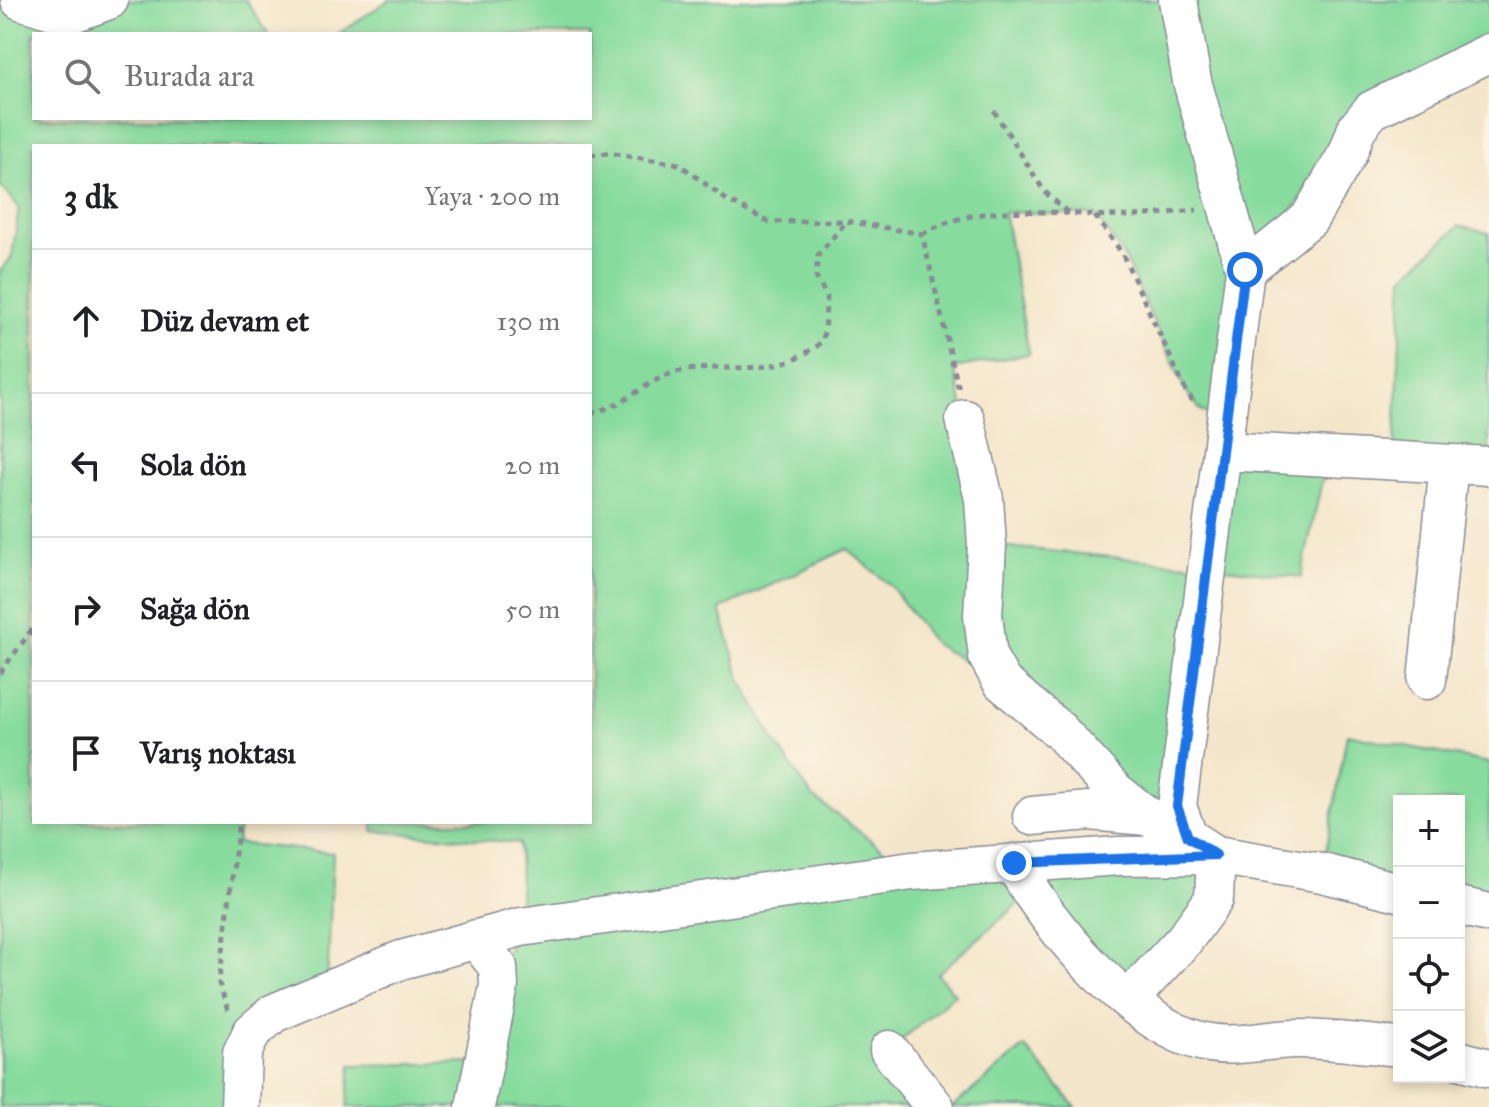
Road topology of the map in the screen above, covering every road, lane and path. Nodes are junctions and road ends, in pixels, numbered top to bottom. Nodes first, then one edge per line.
1 (20, 0) edge
2 (109, 0) edge
3 (1178, 0) edge
4 (1489, 53) edge
5 (994, 111) dead end
6 (592, 155) edge
7 (1226, 208) junction
8 (1070, 214) junction
9 (1095, 215) junction
10 (846, 221) junction
11 (922, 234) junction
12 (1245, 270) junction
13 (592, 411) edge
14 (965, 419) joint
15 (1225, 437) junction
16 (1449, 464) junction
17 (1489, 466) edge
18 (32, 630) edge
19 (0, 673) edge
20 (1427, 680) dead end
21 (1032, 816) dead end
22 (1147, 816) junction
23 (239, 824) edge
24 (1202, 846) junction
25 (1014, 863) junction
26 (1393, 891) edge
27 (1465, 907) edge
28 (1489, 913) edge
29 (476, 939) junction
30 (1129, 999) junction
31 (1393, 1047) edge
32 (889, 1050) dead end
33 (242, 1053) junction
34 (1465, 1062) edge
35 (1489, 1068) edge
36 (240, 1107) edge
37 (475, 1107) edge
38 (935, 1107) edge

1 - 2 street
3 - 7 street
4 - 12 street
5 - 8 path
6 - 10 path
7 - 9 path
7 - 12 street
8 - 9 path
8 - 11 path
9 - 15 path
10 - 11 path
10 - 13 path
11 - 14 path
12 - 15 street
14 - 22 street
15 - 16 street
15 - 24 street
16 - 17 street
16 - 20 street
18 - 19 path
21 - 22 street
22 - 24 street
23 - 33 path
24 - 25 street
24 - 26 street
24 - 30 street
25 - 29 street
25 - 30 street
27 - 28 street
29 - 33 street
29 - 37 street
30 - 31 street
32 - 38 street
33 - 36 street
34 - 35 street

